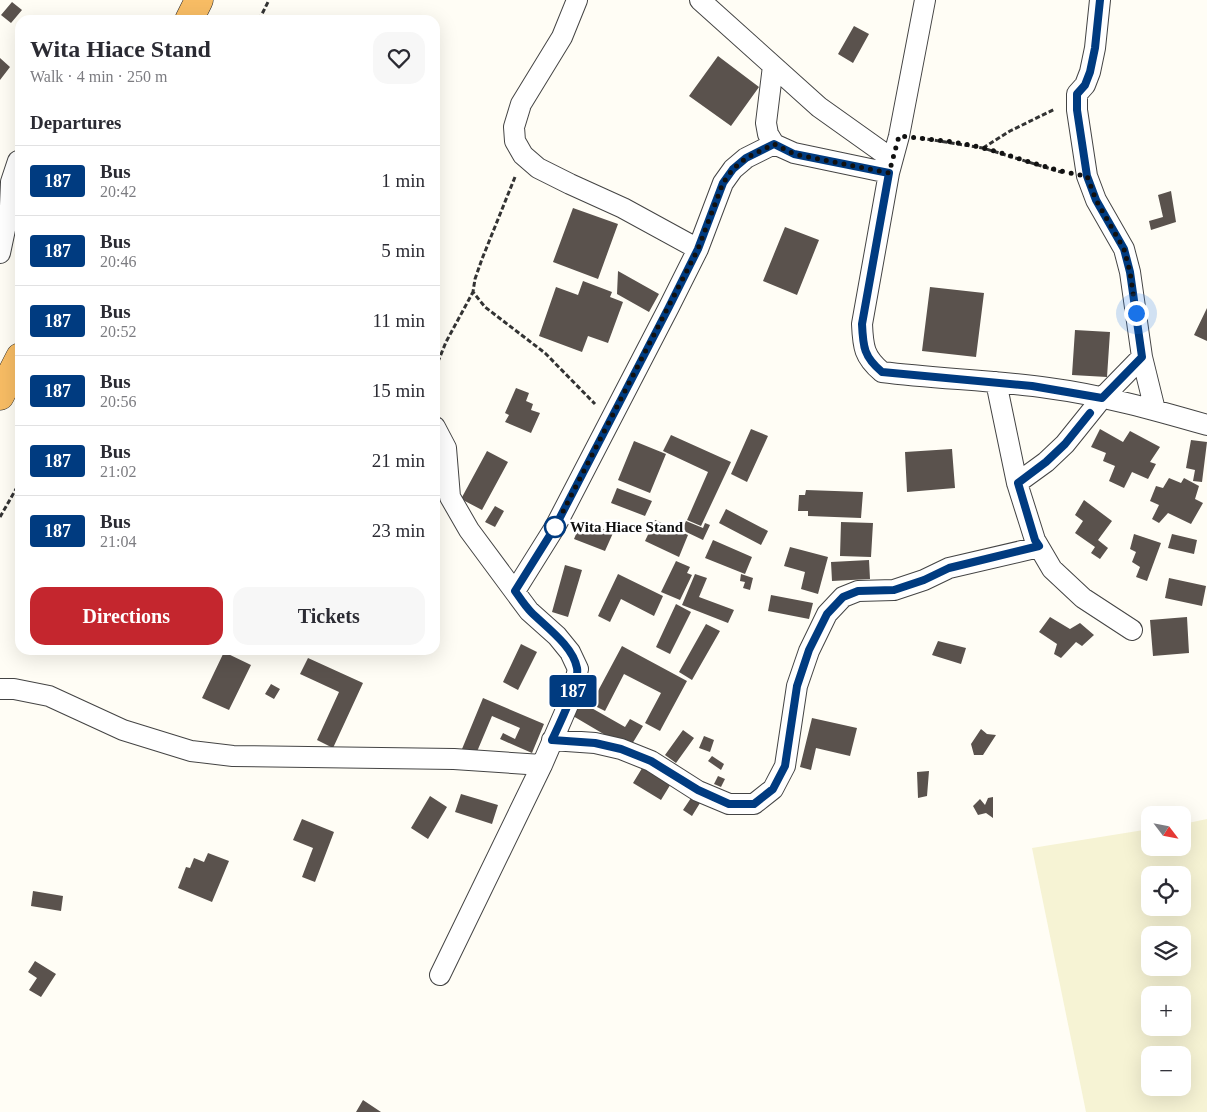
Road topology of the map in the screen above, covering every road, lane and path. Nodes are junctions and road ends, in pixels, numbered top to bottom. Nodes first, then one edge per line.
1 (199, 0) edge
2 (269, 0) edge
3 (577, 0) edge
4 (700, 0) edge
5 (926, 0) edge
6 (1100, 0) edge
7 (192, 15) edge
8 (262, 15) edge
9 (773, 66) junction
10 (1077, 100) junction
11 (899, 136) junction
12 (774, 144) junction
13 (983, 148) junction
14 (523, 155) junction
15 (891, 166) junction
16 (15, 170) edge
17 (1087, 176) junction
18 (698, 249) junction
19 (0, 253) edge
20 (473, 292) junction
21 (440, 357) edge
22 (1142, 357) junction
23 (15, 367) edge
24 (996, 382) junction
25 (0, 396) edge
26 (1102, 398) junction
27 (1155, 410) junction
28 (611, 421) junction
29 (1207, 425) edge
30 (440, 437) edge
31 (1018, 483) junction
32 (15, 491) edge
33 (0, 517) edge
34 (1039, 546) junction
35 (515, 591) junction
36 (1132, 630) dead end
37 (0, 689) edge
38 (552, 740) junction
39 (542, 765) junction
40 (440, 975) dead end

1 - 7 highway
2 - 8 path
3 - 14 street
4 - 9 street
5 - 11 street
6 - 10 street
9 - 12 street
9 - 15 street
10 - 13 path
10 - 17 street
11 - 13 path
11 - 15 street
12 - 15 street
12 - 18 street
13 - 17 path
14 - 18 street
14 - 20 path
15 - 24 street
16 - 19 street
17 - 22 street
18 - 28 street
20 - 21 path
20 - 28 path
22 - 26 street
22 - 27 street
23 - 25 highway
24 - 26 street
24 - 31 street
26 - 27 street
26 - 31 street
27 - 29 street
28 - 35 street
30 - 35 street
31 - 34 street
32 - 33 path
34 - 36 street
34 - 38 street
35 - 38 street
37 - 39 street
38 - 39 street
39 - 40 street

